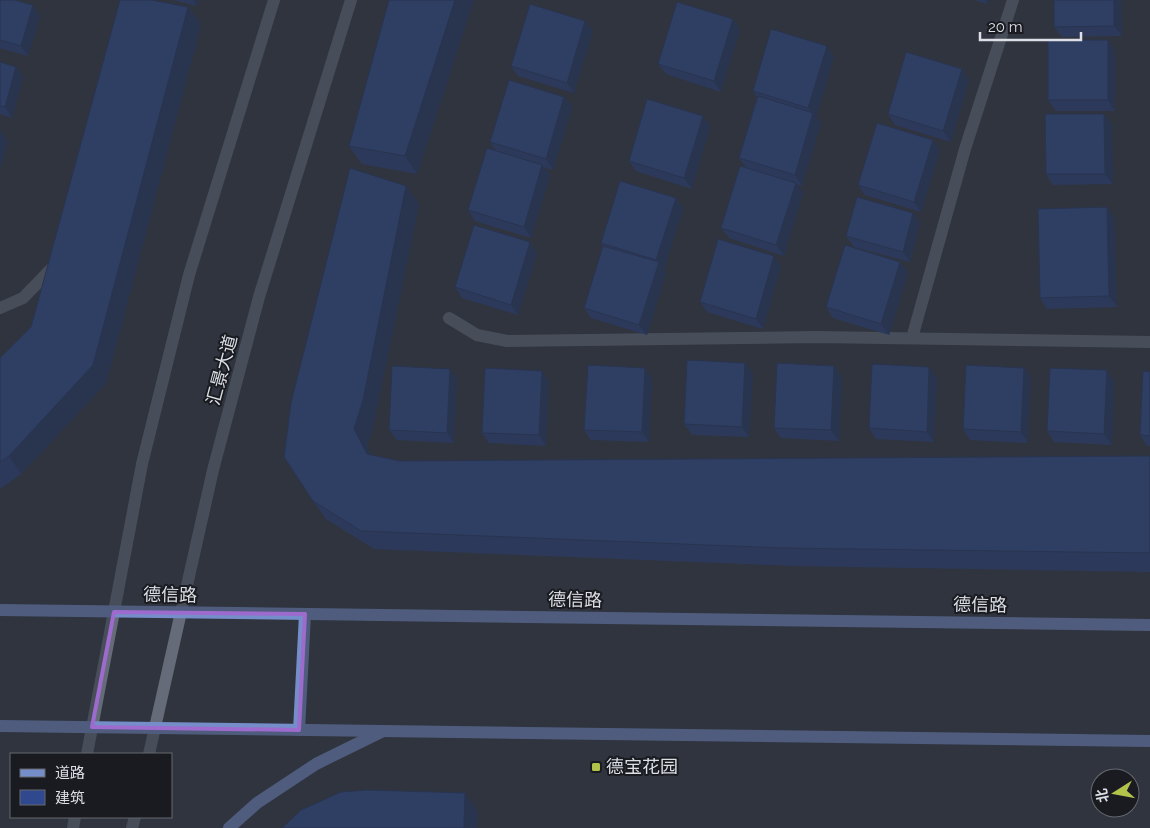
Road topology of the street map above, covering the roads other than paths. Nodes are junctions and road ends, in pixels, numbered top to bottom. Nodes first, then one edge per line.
1 (274, 0) edge
2 (351, 0) edge
3 (1013, 0) edge
4 (58, 255) edge
5 (0, 308) edge
6 (449, 318) dead end
7 (912, 338) junction
8 (1150, 342) edge
9 (0, 610) edge
10 (114, 612) junction
11 (181, 612) junction
12 (305, 614) junction
13 (1150, 625) edge
14 (0, 726) edge
15 (92, 727) junction
16 (154, 728) junction
17 (299, 730) junction
18 (383, 731) junction
19 (1150, 741) edge
20 (87, 753) edge
21 (149, 753) edge
22 (229, 828) edge

1 - 10 street
2 - 11 street, 汇景大道
3 - 7 street
4 - 5 street
6 - 7 street
7 - 8 street
9 - 10 main road, 德信路
10 - 11 main road, 德信路
10 - 15 street
11 - 12 main road, 德信路
11 - 16 street, 汇景大道
12 - 13 main road, 德信路
12 - 17 main road
14 - 15 main road
15 - 16 main road
15 - 20 street
16 - 17 main road
16 - 21 street, 汇景大道
17 - 18 main road
18 - 19 main road
18 - 22 main road

